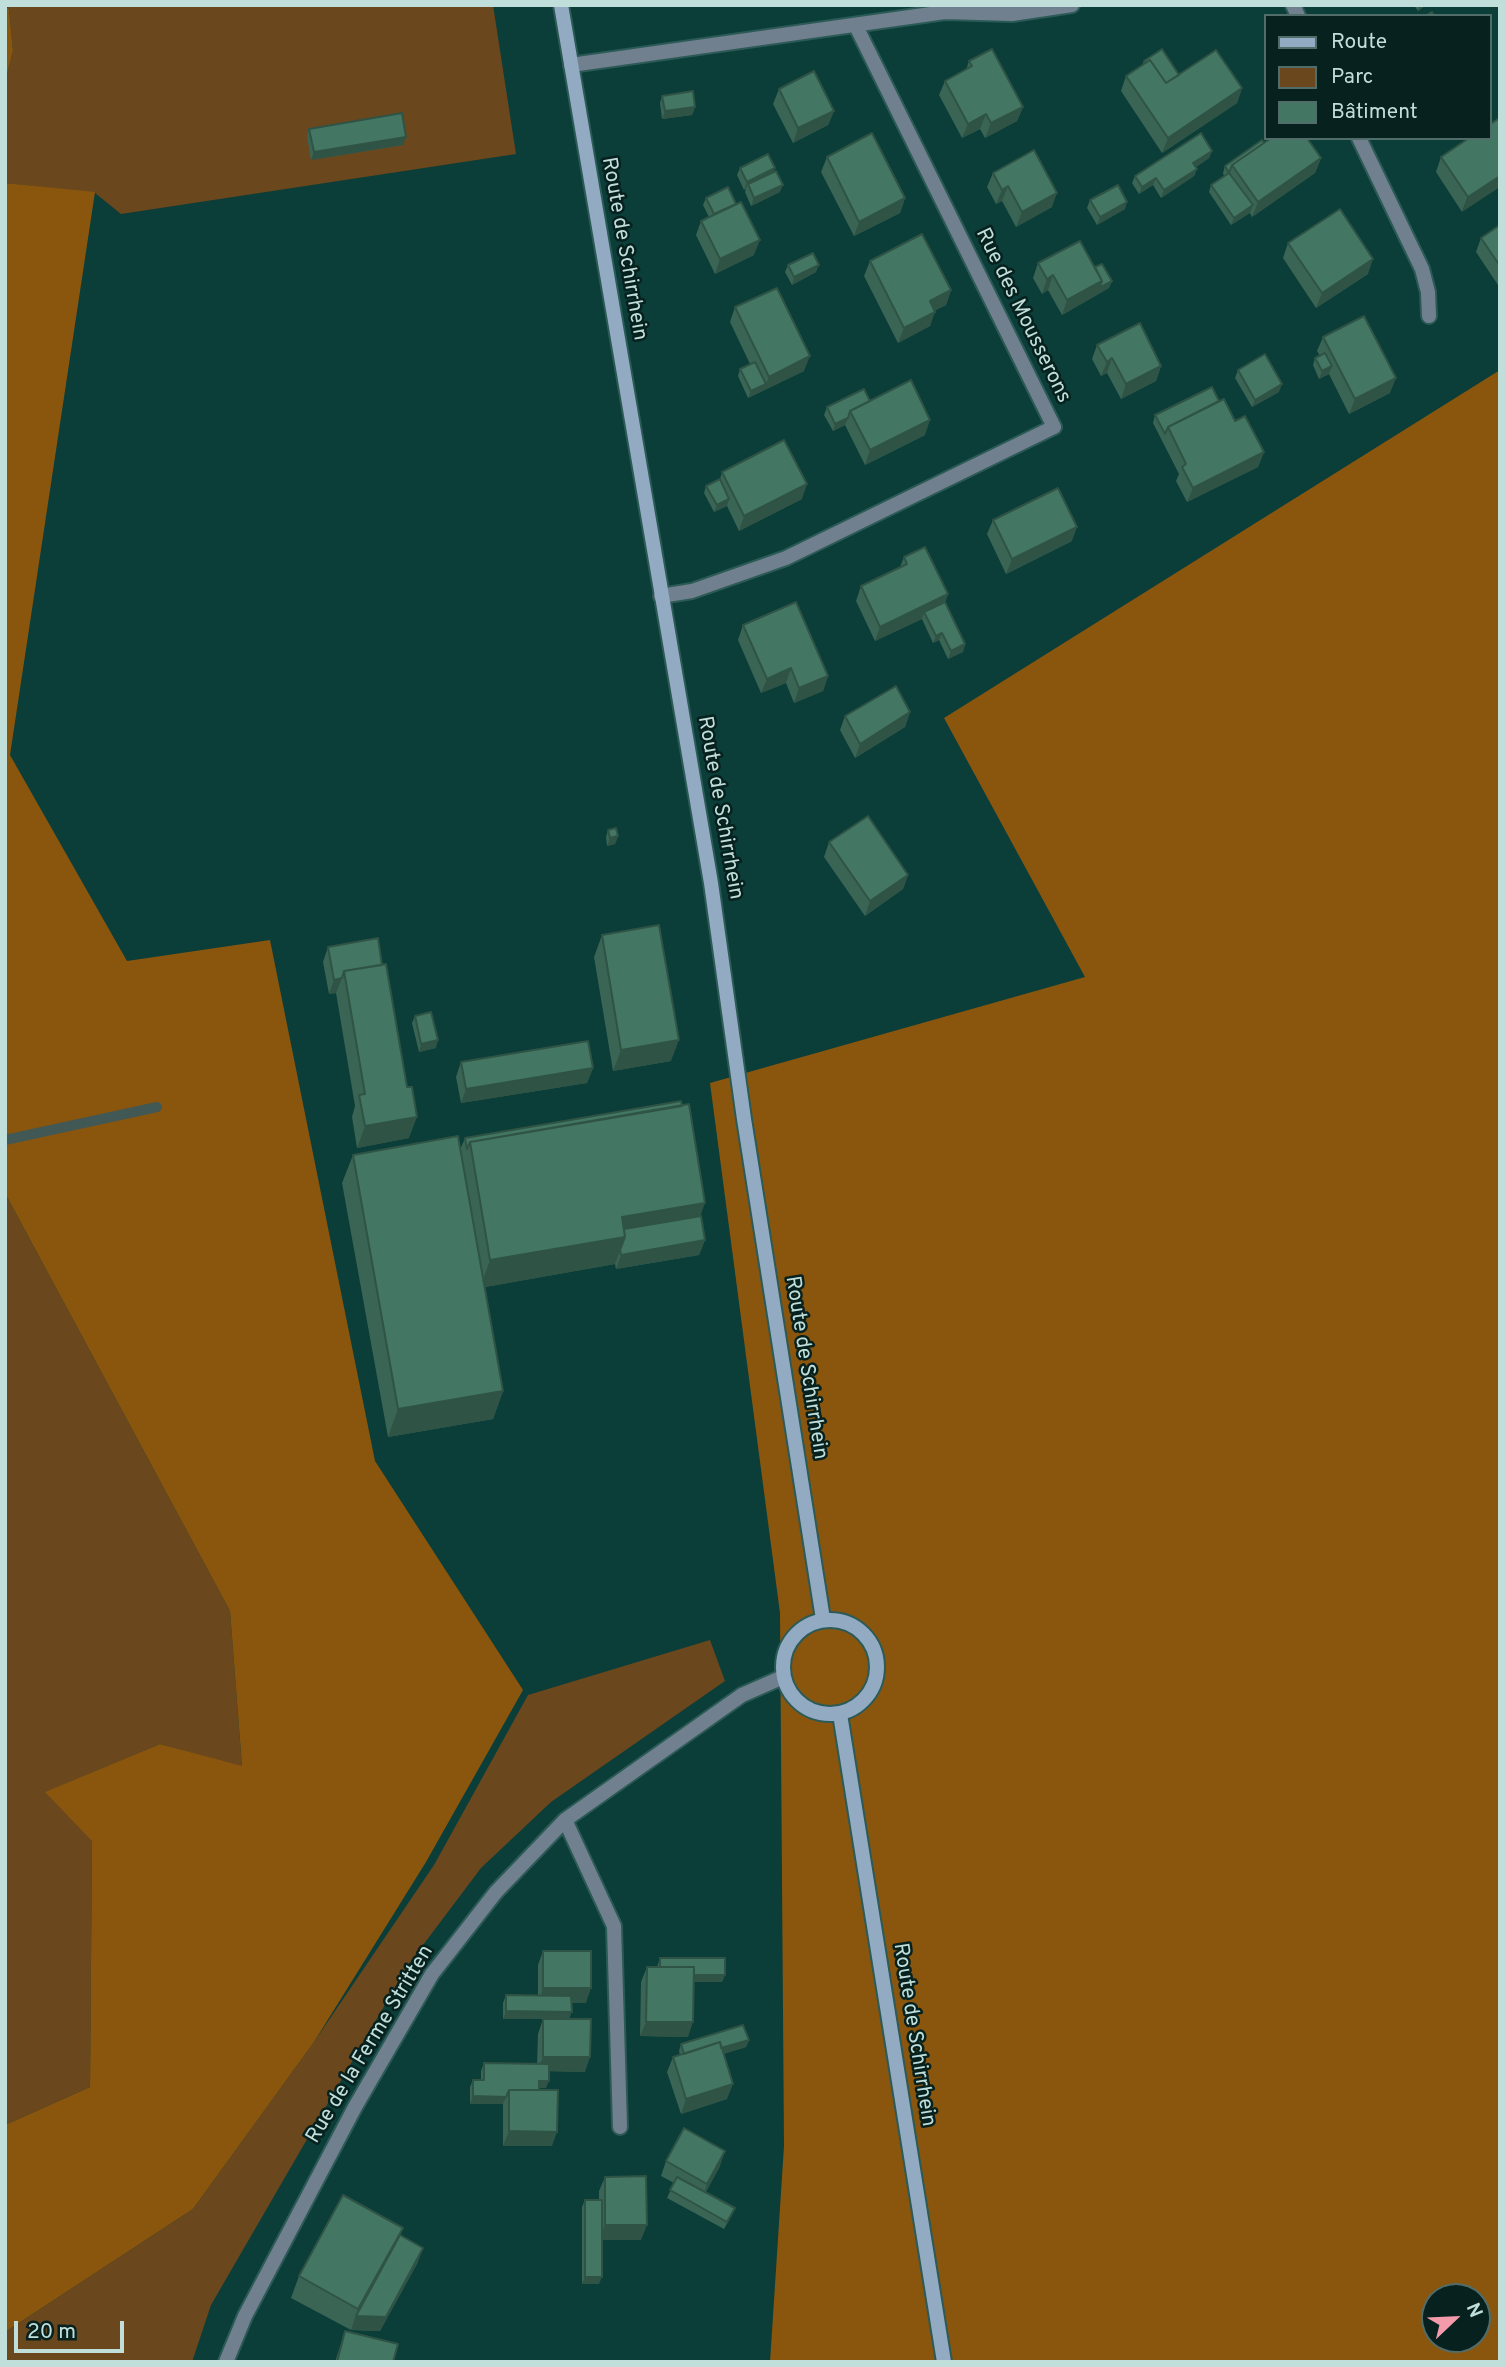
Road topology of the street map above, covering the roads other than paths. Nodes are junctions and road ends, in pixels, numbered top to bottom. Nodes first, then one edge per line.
1 (561, 5) edge
2 (1072, 5) edge
3 (856, 26) junction
4 (570, 65) junction
5 (1360, 140) edge
6 (1429, 316) dead end
7 (661, 596) junction
8 (823, 1619) junction
9 (783, 1677) junction
10 (840, 1714) junction
11 (565, 1820) junction
12 (620, 2127) dead end
13 (226, 2362) edge
14 (944, 2362) edge

1 - 4 street, Route de Schirrhein
2 - 3 street
3 - 4 street
3 - 7 street, Rue des Mousserons
4 - 7 street, Route de Schirrhein
5 - 6 street
7 - 8 street, Route de Schirrhein
8 - 9 street
8 - 10 street
9 - 10 street
9 - 11 street, Rue de la Ferme Stritten
10 - 14 street, Route de Schirrhein
11 - 12 street
11 - 13 street, Rue de la Ferme Stritten

